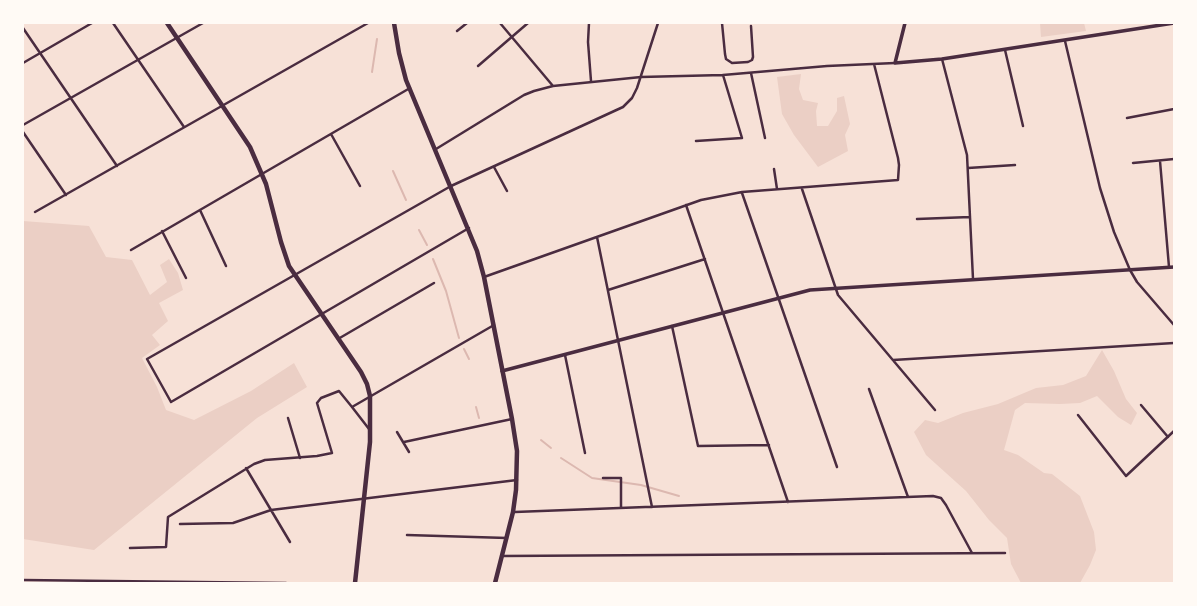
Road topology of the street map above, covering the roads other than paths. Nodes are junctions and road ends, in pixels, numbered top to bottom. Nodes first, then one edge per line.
1 (92, 23) edge
2 (113, 23) edge
3 (167, 23) edge
4 (203, 23) edge
5 (368, 23) edge
6 (394, 23) edge
7 (467, 23) edge
8 (500, 23) edge
9 (527, 23) edge
10 (589, 23) edge
11 (658, 23) edge
12 (722, 23) edge
13 (905, 23) edge
14 (1174, 23) edge
15 (751, 26) dead end
16 (23, 28) edge
17 (457, 31) dead end
18 (512, 36) junction
19 (177, 38) junction
20 (1065, 41) junction
21 (1005, 50) junction
22 (40, 53) junction
23 (942, 59) junction
24 (138, 60) junction
25 (895, 62) junction
26 (23, 63) edge
27 (736, 63) junction
28 (874, 64) junction
29 (478, 66) dead end
30 (750, 72) junction
31 (737, 74) junction
32 (723, 75) junction
33 (641, 77) junction
34 (591, 81) junction
35 (553, 86) junction
36 (410, 88) junction
37 (71, 98) junction
38 (223, 105) junction
39 (1174, 108) edge
40 (1127, 118) dead end
41 (23, 125) edge
42 (1023, 126) dead end
43 (184, 127) junction
44 (23, 132) edge
45 (331, 134) junction
46 (765, 138) dead end
47 (695, 141) dead end
48 (436, 150) junction
49 (1174, 159) edge
50 (1160, 161) junction
51 (1133, 163) dead end
52 (1015, 165) dead end
53 (117, 166) junction
54 (494, 167) junction
55 (774, 169) dead end
56 (968, 169) junction
57 (263, 173) junction
58 (360, 186) dead end
59 (451, 186) junction
60 (802, 187) junction
61 (777, 189) junction
62 (507, 191) dead end
63 (742, 192) junction
64 (66, 195) junction
65 (686, 205) junction
66 (200, 210) junction
67 (35, 212) dead end
68 (970, 217) junction
69 (917, 219) dead end
70 (469, 228) junction
71 (162, 232) junction
72 (597, 237) junction
73 (131, 250) dead end
74 (705, 259) junction
75 (226, 266) dead end
76 (1171, 267) edge
77 (1130, 270) junction
78 (295, 275) junction
79 (484, 277) junction
80 (186, 278) dead end
81 (973, 279) junction
82 (434, 283) dead end
83 (834, 288) junction
84 (608, 290) junction
85 (778, 297) junction
86 (723, 312) junction
87 (321, 314) junction
88 (494, 325) junction
89 (1174, 325) edge
90 (672, 326) junction
91 (338, 339) junction
92 (618, 340) junction
93 (1174, 342) edge
94 (565, 355) junction
95 (893, 360) junction
96 (502, 372) junction
97 (869, 389) dead end
98 (370, 396) junction
99 (1141, 405) dead end
100 (352, 407) junction
101 (935, 410) dead end
102 (1077, 415) dead end
103 (288, 418) dead end
104 (512, 419) junction
105 (370, 430) junction
106 (1174, 431) edge
107 (397, 432) dead end
108 (1168, 437) junction
109 (404, 442) junction
110 (769, 445) junction
111 (409, 452) dead end
112 (585, 453) dead end
113 (300, 457) junction
114 (837, 467) dead end
115 (246, 468) junction
116 (603, 478) dead end
117 (517, 480) junction
118 (908, 497) junction
119 (363, 499) junction
120 (788, 502) junction
121 (652, 507) junction
122 (621, 508) junction
123 (271, 510) junction
124 (513, 512) junction
125 (180, 524) dead end
126 (407, 534) dead end
127 (506, 538) junction
128 (290, 542) dead end
129 (130, 548) dead end
130 (972, 553) junction
131 (1005, 553) dead end
132 (502, 556) junction
133 (23, 580) edge
134 (286, 583) edge
135 (355, 583) edge
136 (495, 583) edge

1 - 22 street
2 - 24 street
3 - 19 main road
4 - 19 street
5 - 38 street
6 - 36 main road
7 - 17 street
8 - 18 street
9 - 18 street
10 - 34 street
11 - 33 street
12 - 27 street
13 - 25 street
14 - 20 street
15 - 27 street
16 - 22 street
18 - 29 street
18 - 35 street
19 - 24 street
19 - 38 main road
20 - 21 street
20 - 77 street
21 - 23 street
21 - 42 street
22 - 26 street
22 - 37 street
23 - 25 street
23 - 56 street
24 - 37 street
24 - 43 street
25 - 28 street
27 - 31 street
28 - 30 street
28 - 60 street
30 - 31 street
30 - 46 street
31 - 32 street
32 - 33 street
32 - 47 street
33 - 34 street
33 - 54 street
34 - 35 street
35 - 48 street
36 - 45 street
36 - 48 main road
37 - 41 street
37 - 53 street
38 - 43 street
38 - 57 main road
39 - 40 street
43 - 53 street
44 - 64 street
45 - 57 street
45 - 58 street
48 - 59 main road
49 - 50 street
50 - 51 street
50 - 76 street
52 - 56 street
53 - 64 street
54 - 59 street
54 - 62 street
55 - 61 street
56 - 68 street
57 - 66 street
57 - 78 main road
59 - 70 main road
59 - 78 street
60 - 61 street
60 - 83 street
61 - 63 street
63 - 65 street
63 - 85 street
64 - 67 street
65 - 72 street
65 - 74 street
66 - 71 street
66 - 75 street
68 - 69 street
68 - 81 street
70 - 79 main road
70 - 87 street
71 - 73 street
71 - 80 street
72 - 79 street
72 - 84 street
74 - 84 street
74 - 86 street
76 - 77 street
77 - 81 street
77 - 89 street
78 - 87 main road
78 - 87 street
79 - 88 main road
81 - 83 street
82 - 91 street
83 - 85 street
83 - 95 street
84 - 92 street
85 - 86 street
85 - 114 street
86 - 90 street
86 - 110 street
87 - 91 main road
88 - 96 main road
88 - 98 street
90 - 92 street
90 - 110 street
91 - 98 main road
92 - 94 street
92 - 121 street
93 - 95 street
94 - 96 street
94 - 112 street
95 - 101 street
96 - 104 main road
97 - 118 street
98 - 100 street
98 - 105 main road
99 - 108 street
100 - 105 street
100 - 113 street
102 - 108 street
103 - 113 street
104 - 109 street
104 - 117 main road
105 - 119 main road
106 - 108 street
107 - 109 street
109 - 111 street
110 - 120 street
113 - 115 street
115 - 123 street
115 - 129 street
116 - 122 street
117 - 119 street
117 - 124 main road
118 - 120 street
118 - 130 street
119 - 123 street
119 - 135 main road
120 - 121 street
121 - 122 street
122 - 124 street
123 - 125 street
123 - 128 street
124 - 127 main road
126 - 127 street
127 - 132 main road
130 - 131 street
130 - 132 street
132 - 136 main road
133 - 134 street

